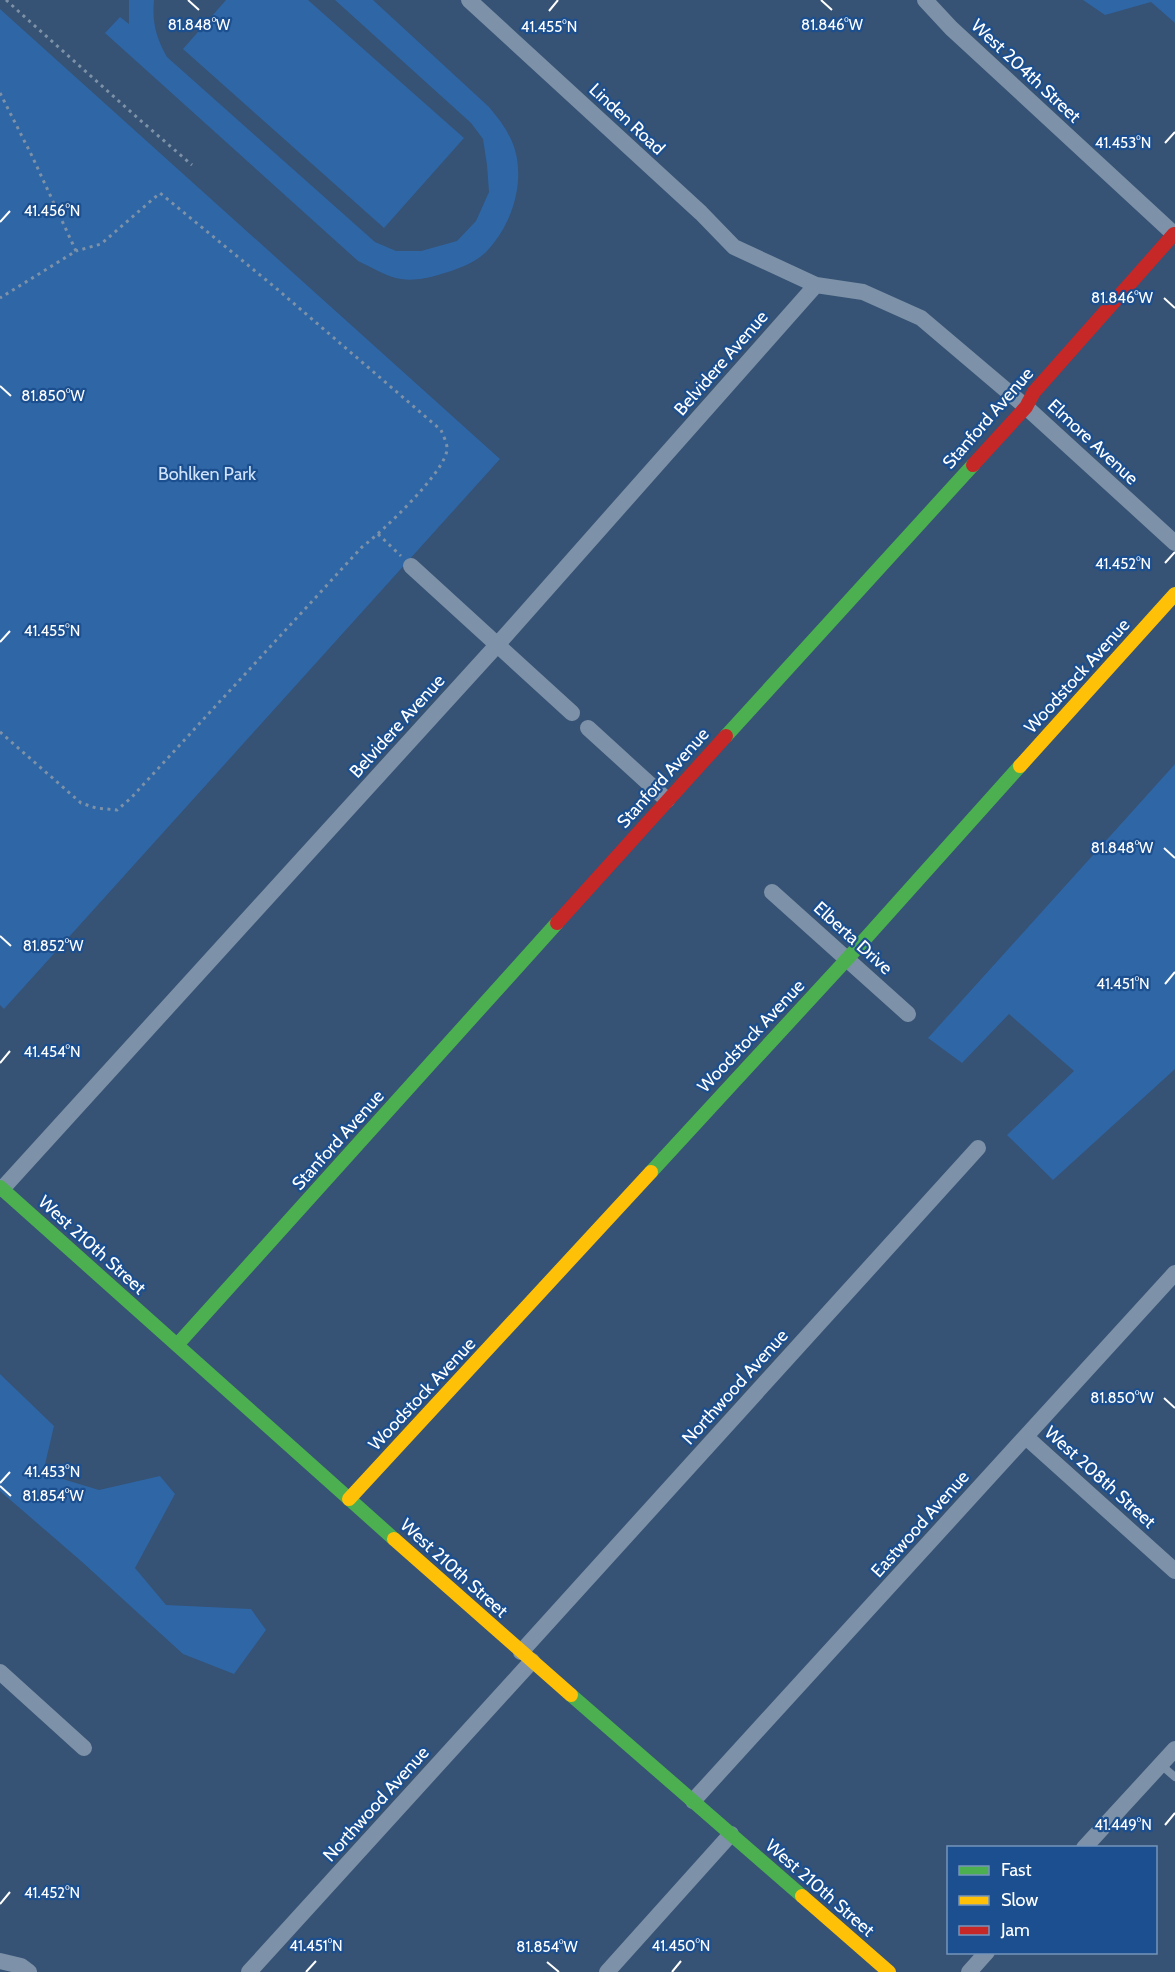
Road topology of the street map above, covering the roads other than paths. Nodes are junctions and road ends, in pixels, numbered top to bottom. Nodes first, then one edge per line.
1 (470, 0) edge
2 (929, 4) edge
3 (1174, 235) edge
4 (763, 260) joint
5 (816, 285) junction
6 (1026, 406) junction
7 (1175, 543) edge
8 (411, 566) road end
9 (1175, 594) edge
10 (498, 644) junction
11 (572, 713) dead end
12 (588, 728) dead end
13 (667, 800) junction
14 (772, 892) dead end
15 (848, 958) junction
16 (909, 1014) dead end
17 (978, 1148) dead end
18 (1, 1188) edge
19 (1175, 1273) edge
20 (177, 1345) junction
21 (1026, 1437) junction
22 (349, 1499) junction
23 (1175, 1570) edge
24 (527, 1656) junction
25 (0, 1672) edge
26 (84, 1748) dead end
27 (1175, 1749) edge
28 (1160, 1764) junction
29 (1175, 1777) edge
30 (693, 1801) junction
31 (731, 1834) junction
32 (1086, 1846) edge
33 (986, 1954) edge
34 (0, 1961) edge
35 (29, 1972) edge
36 (249, 1972) edge
37 (607, 1972) edge
38 (889, 1972) edge
39 (969, 1972) edge

1 - 4 street, Linden Road
2 - 3 street, West 204th Street
3 - 6 street, Stanford Avenue
4 - 5 street, Elmore Avenue
5 - 6 street, Elmore Avenue
5 - 10 street, Belvidere Avenue
6 - 7 street, Elmore Avenue
6 - 13 street, Stanford Avenue
8 - 10 street
9 - 15 street, Woodstock Avenue
10 - 11 street
10 - 18 street, Belvidere Avenue
12 - 13 street
13 - 20 street, Stanford Avenue
14 - 15 street, Elberta Drive
15 - 16 street, Elberta Drive
15 - 22 street, Woodstock Avenue
17 - 24 street, Northwood Avenue
18 - 20 street, West 210th Street
19 - 21 street, Eastwood Avenue
20 - 22 street, West 210th Street
21 - 23 street, West 208th Street
21 - 30 street, Eastwood Avenue
22 - 24 street, West 210th Street
24 - 30 street, West 210th Street
24 - 36 street, Northwood Avenue
25 - 26 street
27 - 28 street
28 - 29 lane
28 - 32 street
30 - 31 street, West 210th Street
31 - 37 street
31 - 38 street, West 210th Street
33 - 39 street
34 - 35 street

